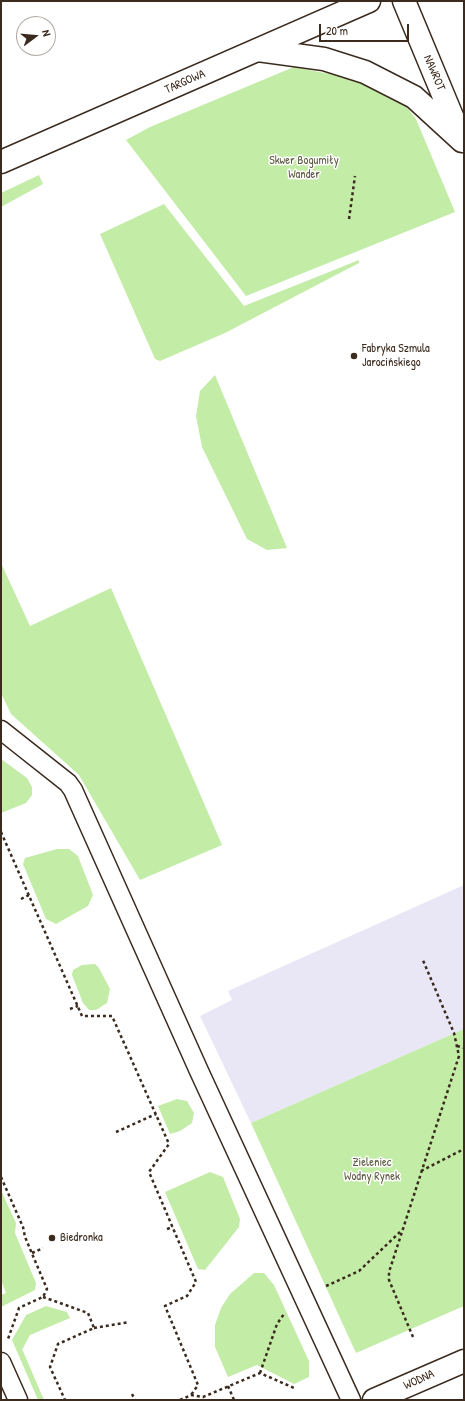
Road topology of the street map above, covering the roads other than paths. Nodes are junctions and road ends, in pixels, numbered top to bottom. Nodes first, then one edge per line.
1 (369, 1) edge
2 (404, 1) edge
3 (257, 50) junction
4 (463, 143) edge
5 (1, 162) edge
6 (1, 730) edge
7 (464, 1360) edge
8 (1, 1362) edge
9 (18, 1400) edge
10 (351, 1400) edge
11 (374, 1400) edge

1 - 3 street, TARGOWA
2 - 4 street, NAWROT
3 - 4 street
3 - 5 street, TARGOWA
6 - 10 lane
7 - 11 street, WODNA
8 - 9 lane

